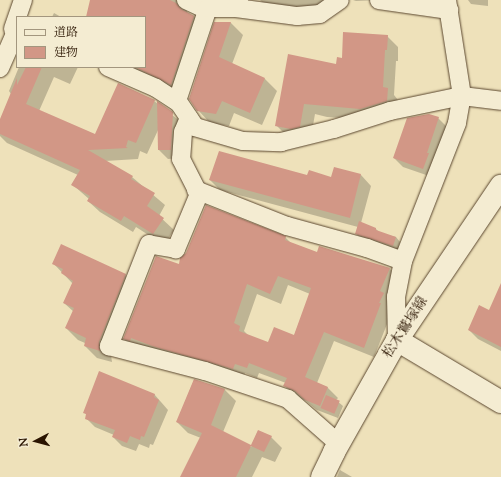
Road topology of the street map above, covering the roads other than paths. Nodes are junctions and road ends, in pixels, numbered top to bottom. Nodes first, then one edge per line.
1 (23, 0) edge
2 (186, 0) edge
3 (340, 0) edge
4 (379, 0) edge
5 (237, 4) edge
6 (448, 5) edge
7 (207, 10) junction
8 (17, 16) edge
9 (16, 18) edge
10 (12, 28) edge
11 (0, 68) edge
12 (110, 68) edge
13 (462, 96) junction
14 (177, 101) junction
15 (501, 101) edge
16 (189, 118) junction
17 (501, 186) edge
18 (196, 190) junction
19 (403, 261) junction
20 (397, 340) junction
21 (501, 402) edge
22 (339, 444) junction
23 (322, 477) edge

1 - 8 street
2 - 7 street
3 - 5 street
4 - 6 street
5 - 7 street
6 - 13 street
7 - 14 street
9 - 10 street
10 - 11 street
12 - 14 street
13 - 15 street
13 - 16 street
13 - 19 street
14 - 16 street
16 - 18 street
17 - 20 main road, 松木鷲塚線
18 - 19 street
18 - 22 street
19 - 20 street
20 - 21 main road
20 - 22 main road, 松木鷲塚線
22 - 23 main road, 松木鷲塚線

